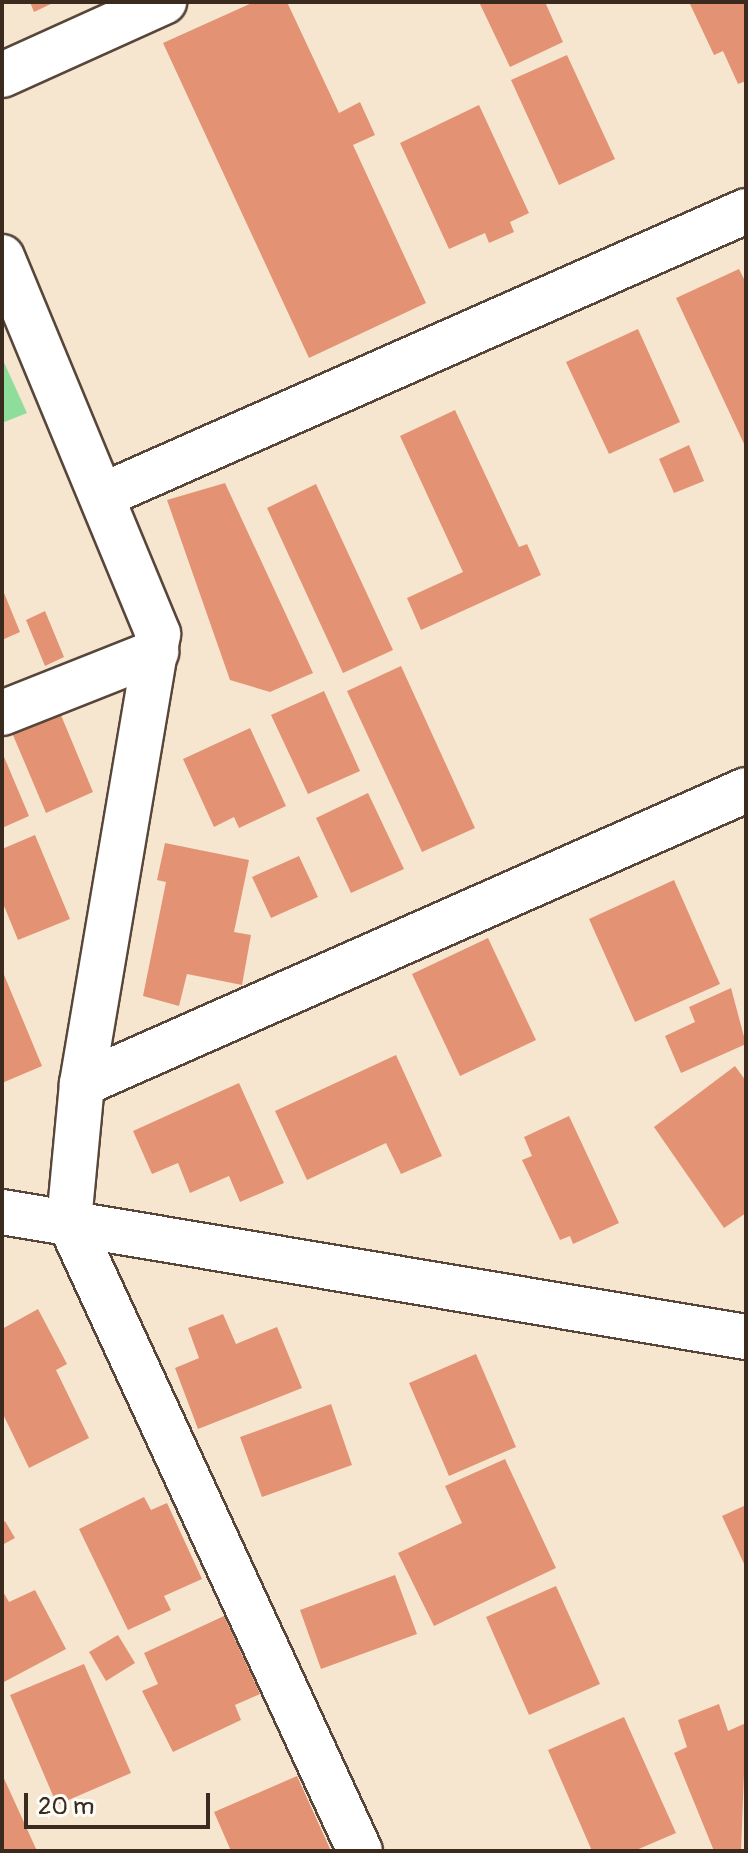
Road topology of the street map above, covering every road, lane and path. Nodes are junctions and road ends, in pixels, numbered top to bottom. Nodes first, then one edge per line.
1 (164, 2) edge
2 (2, 75) edge
3 (746, 211) edge
4 (2, 257) edge
5 (106, 494) junction
6 (156, 652) junction
7 (2, 713) edge
8 (746, 790) edge
9 (82, 1084) junction
10 (2, 1212) edge
11 (69, 1221) junction
12 (746, 1337) edge
13 (360, 1851) edge

1 - 2 street
3 - 5 street
4 - 5 street
5 - 6 street
6 - 7 street
6 - 9 street
8 - 9 street
9 - 11 street
10 - 11 street
11 - 12 street
11 - 13 street

